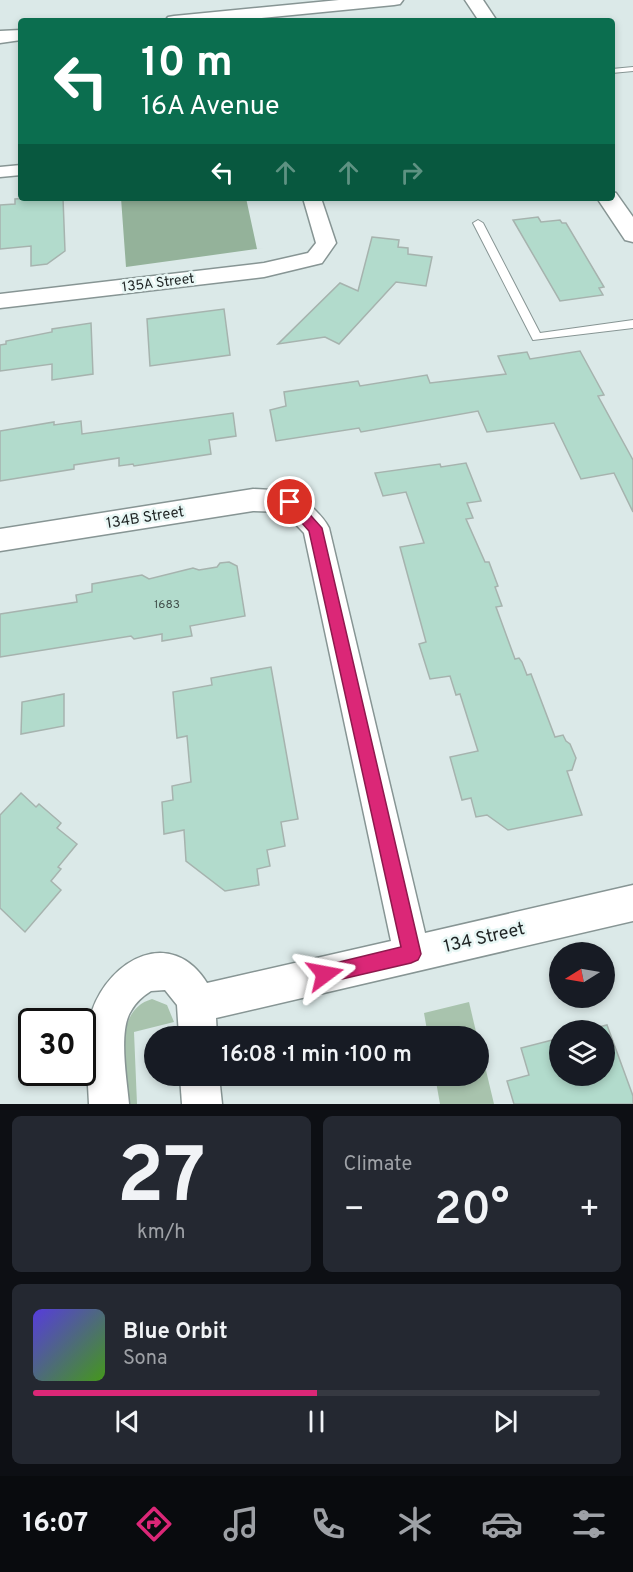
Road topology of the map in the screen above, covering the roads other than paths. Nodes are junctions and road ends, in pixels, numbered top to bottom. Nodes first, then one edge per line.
1 (394, 0) edge
2 (474, 0) edge
3 (205, 18) edge
4 (486, 18) edge
5 (18, 35) edge
6 (0, 37) edge
7 (633, 69) edge
8 (615, 71) edge
9 (18, 170) edge
10 (0, 172) edge
11 (313, 201) edge
12 (610, 201) edge
13 (478, 223) dead end
14 (633, 235) edge
15 (0, 301) edge
16 (633, 324) edge
17 (0, 540) edge
18 (633, 903) edge
19 (411, 954) junction
20 (197, 1020) edge
21 (201, 1086) edge
22 (109, 1104) edge
23 (202, 1104) edge

1 - 3 street
2 - 4 street
5 - 6 street
7 - 8 lane
9 - 10 street
11 - 15 street, 135A Street
12 - 14 street
13 - 16 lane
17 - 19 street, 134B Street
18 - 19 street, 134 Street
19 - 20 street, 134 Street
20 - 22 street, 134 Street
21 - 23 street

